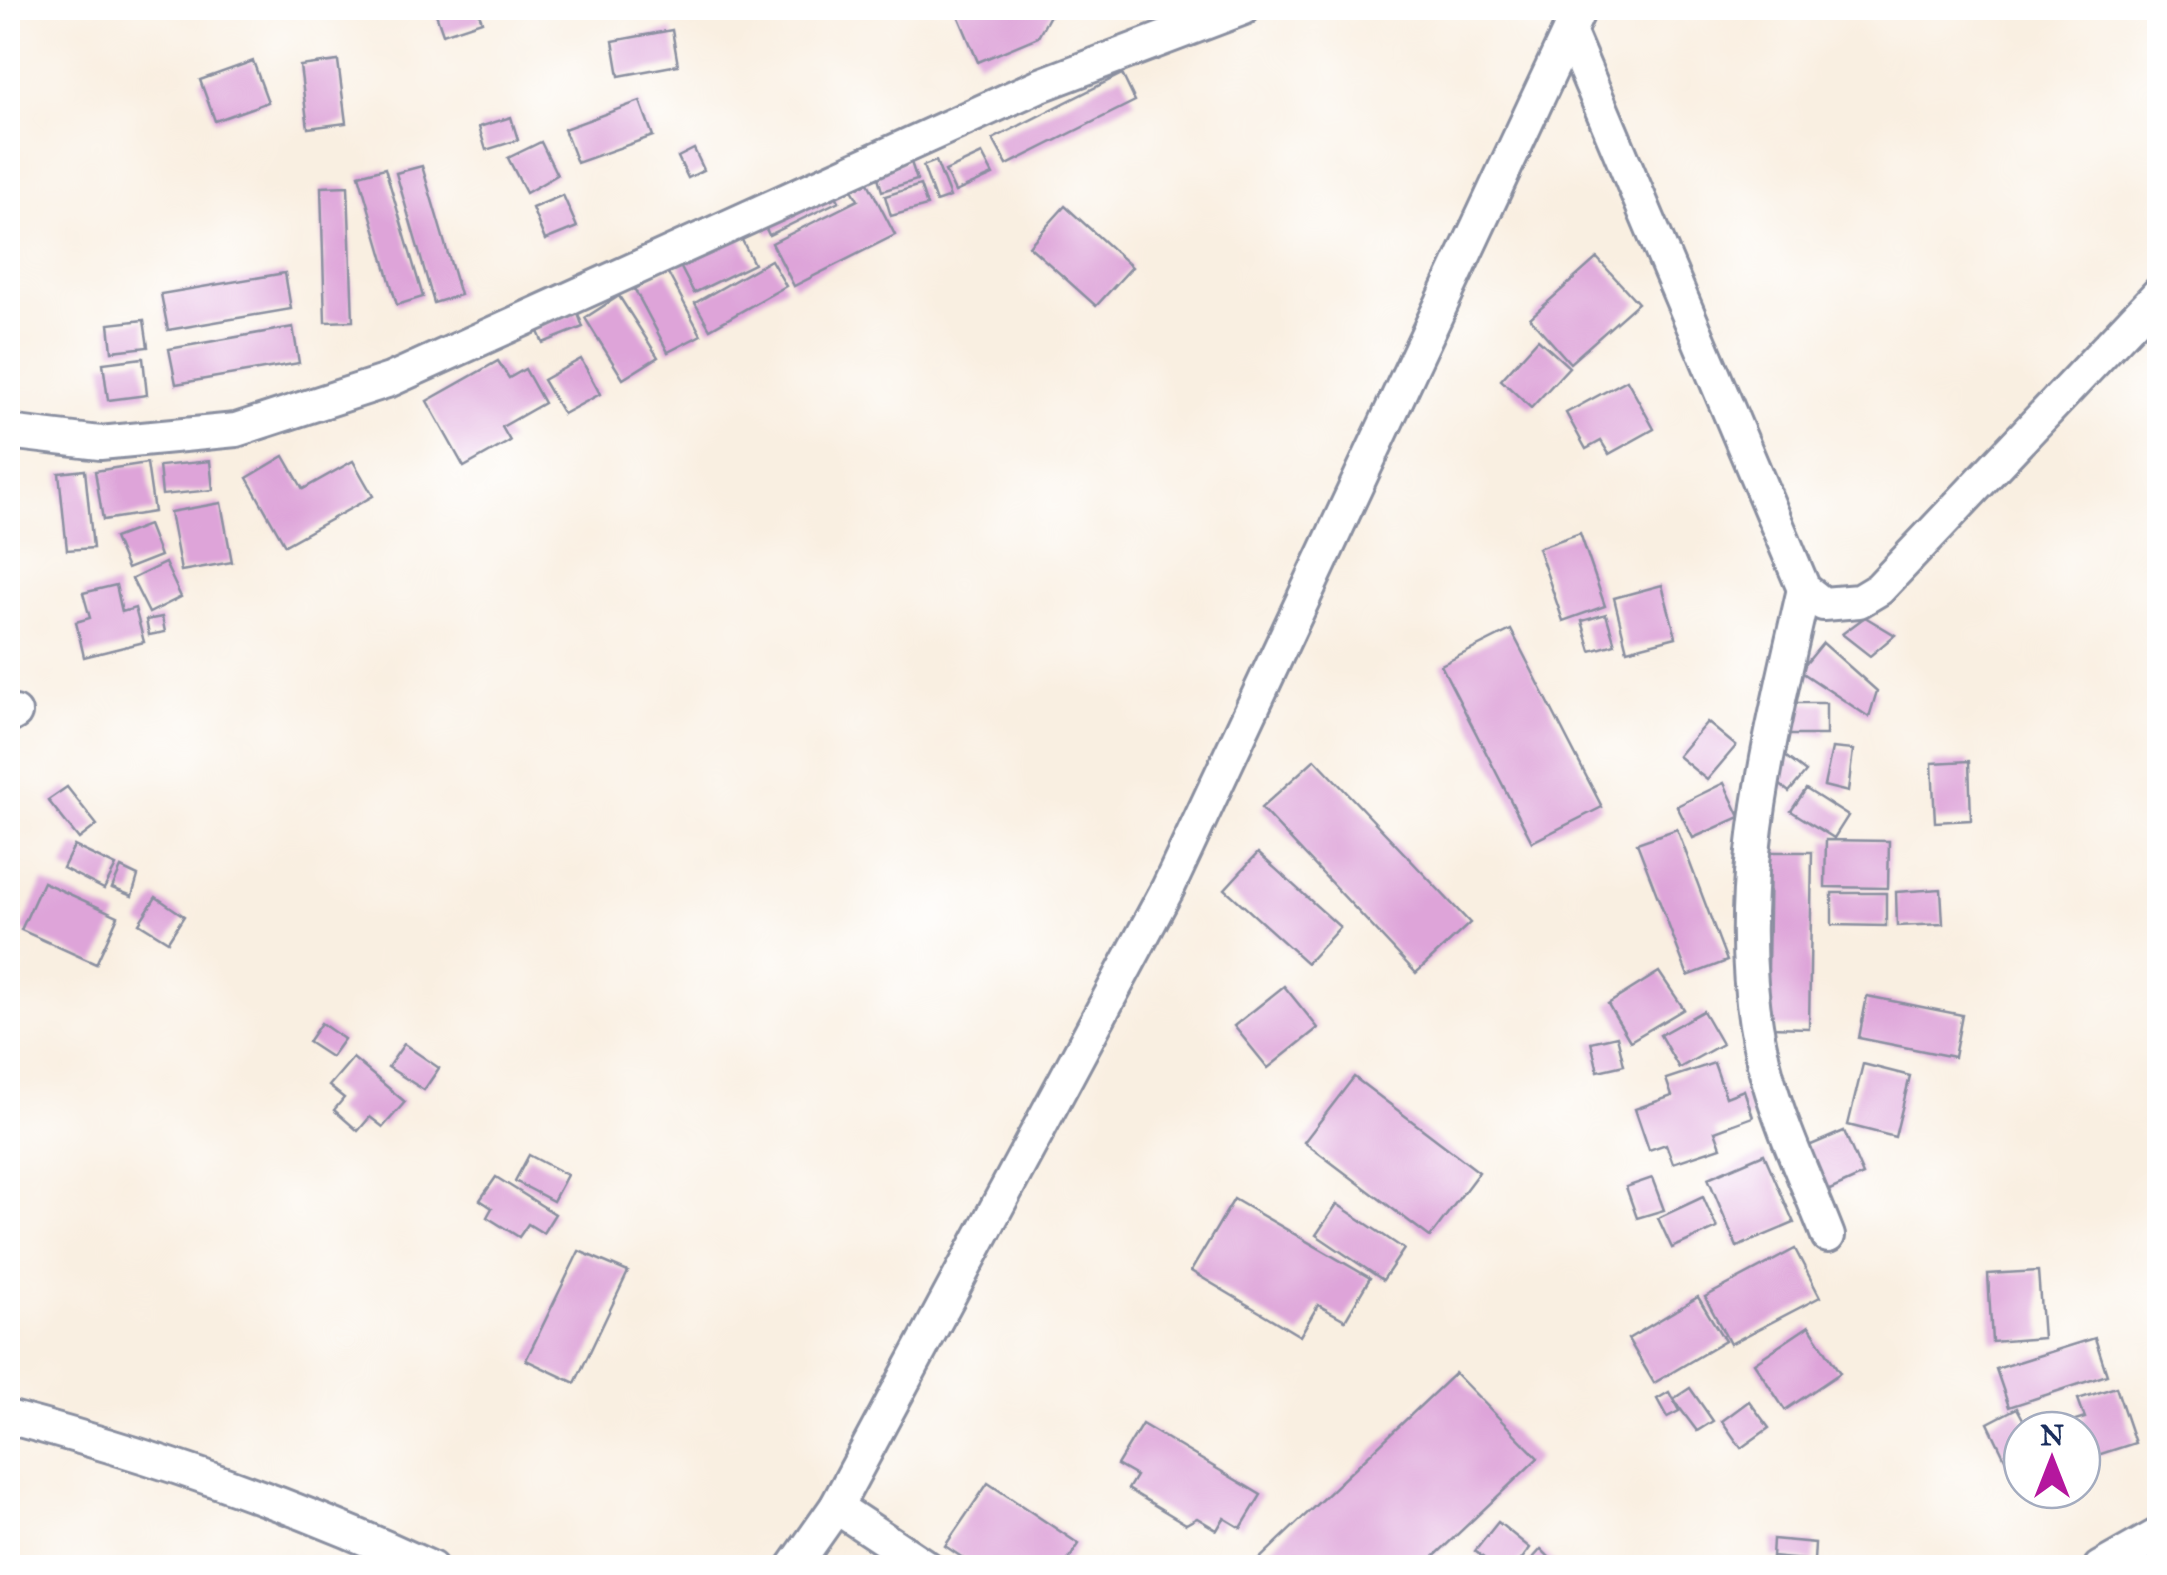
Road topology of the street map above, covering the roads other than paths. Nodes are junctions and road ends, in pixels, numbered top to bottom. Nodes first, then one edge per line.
1 (1244, 8) edge
2 (1575, 21) edge
3 (2160, 292) edge
4 (8, 432) edge
5 (1804, 589) junction
6 (1828, 1236) dead end
7 (8, 1417) edge
8 (836, 1507) junction
9 (2160, 1534) edge
10 (430, 1568) edge
11 (793, 1568) edge
12 (928, 1568) edge
13 (2100, 1568) edge

1 - 4 street
2 - 5 street
2 - 8 street
3 - 5 street
5 - 6 street
7 - 10 street
8 - 11 street
8 - 12 street
9 - 13 street

